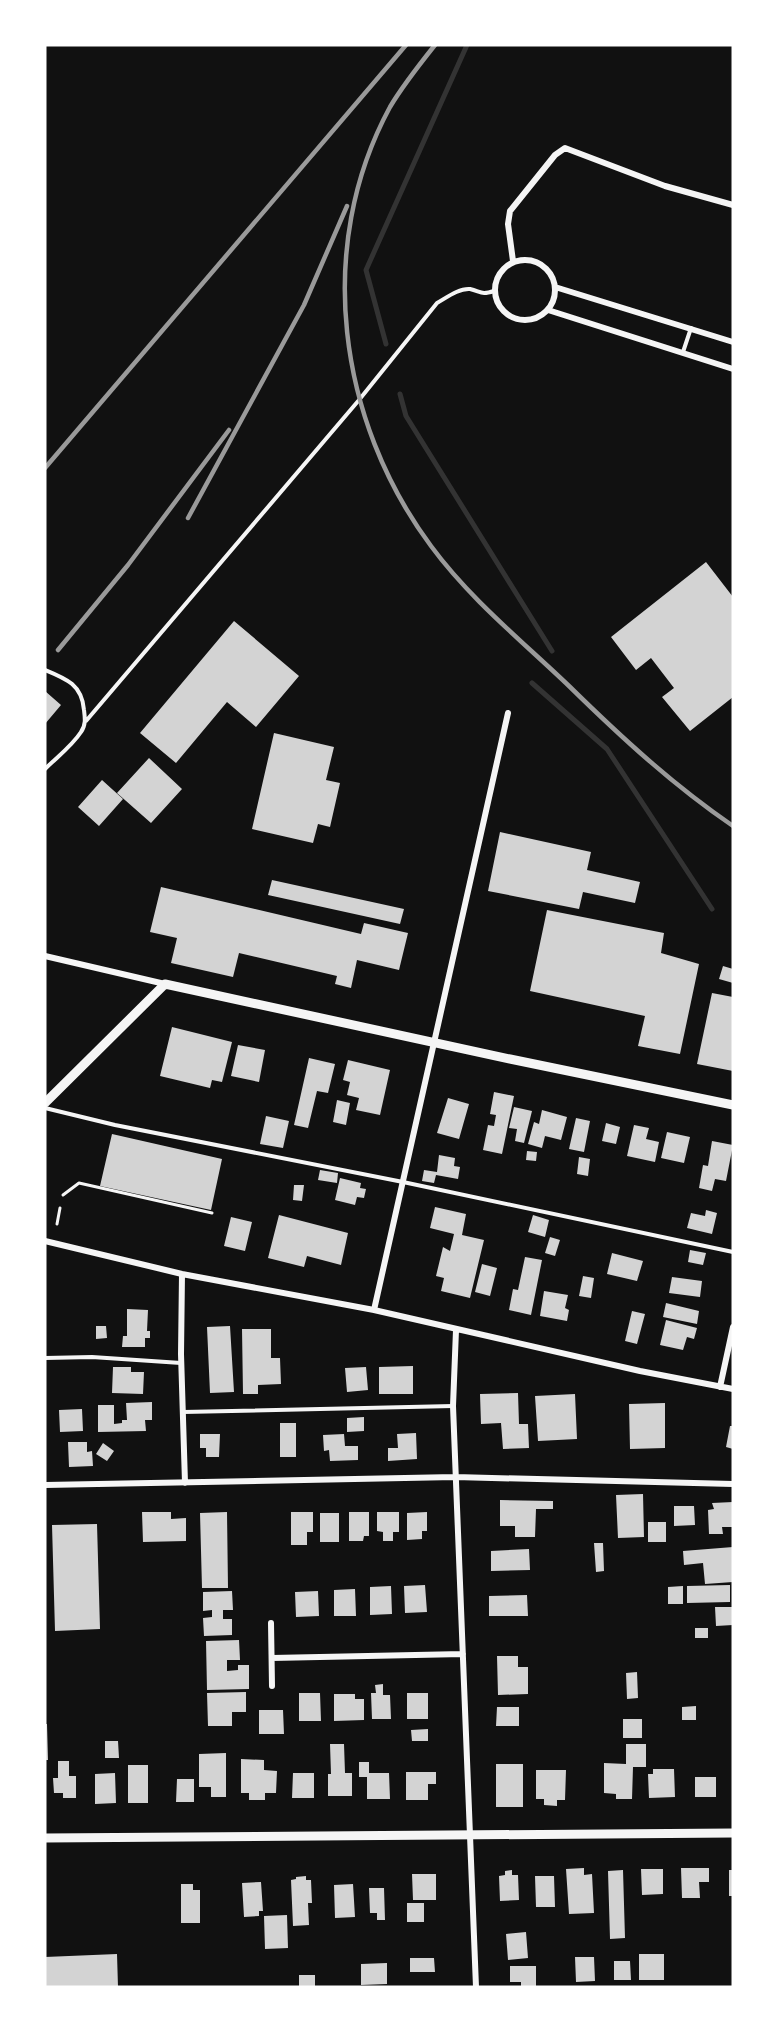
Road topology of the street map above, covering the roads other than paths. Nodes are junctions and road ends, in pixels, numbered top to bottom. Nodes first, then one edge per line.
1 (733, 205) edge
2 (513, 261) junction
3 (555, 287) junction
4 (494, 291) junction
5 (548, 310) junction
6 (691, 328) junction
7 (733, 342) edge
8 (683, 352) junction
9 (733, 369) edge
10 (45, 670) edge
11 (508, 713) dead end
12 (86, 721) junction
13 (45, 768) edge
14 (45, 956) edge
15 (165, 984) junction
16 (434, 1042) junction
17 (45, 1103) edge
18 (733, 1105) edge
19 (45, 1108) edge
20 (403, 1182) junction
21 (45, 1241) edge
22 (733, 1252) edge
23 (182, 1274) junction
24 (374, 1310) junction
25 (733, 1327) edge
26 (456, 1330) junction
27 (45, 1358) edge
28 (181, 1364) junction
29 (720, 1387) junction
30 (733, 1389) edge
31 (453, 1406) junction
32 (183, 1412) junction
33 (455, 1477) junction
34 (185, 1483) junction
35 (733, 1484) edge
36 (45, 1485) edge
37 (270, 1623) dead end
38 (463, 1654) junction
39 (272, 1658) junction
40 (272, 1686) dead end
41 (733, 1833) edge
42 (471, 1836) junction
43 (45, 1838) edge
44 (476, 1987) edge

1 - 2 street
2 - 3 street
2 - 4 street
3 - 5 street
3 - 6 street
4 - 5 street
4 - 12 lane
5 - 8 street
6 - 7 street
6 - 8 lane
8 - 9 street
10 - 12 lane
11 - 16 street
12 - 13 lane
14 - 15 street
15 - 16 street
15 - 17 street
16 - 18 street
16 - 20 street
19 - 20 lane
20 - 22 lane
20 - 24 street
21 - 23 street
23 - 24 street
23 - 28 street
24 - 26 street
25 - 29 street
26 - 29 street
26 - 31 street
27 - 28 lane
28 - 32 street
29 - 30 street
31 - 32 lane
31 - 33 street
32 - 34 street
33 - 34 street
33 - 35 street
33 - 38 street
34 - 36 street
37 - 39 street
38 - 39 street
38 - 42 street
39 - 40 street
41 - 42 street
42 - 43 street
42 - 44 street

